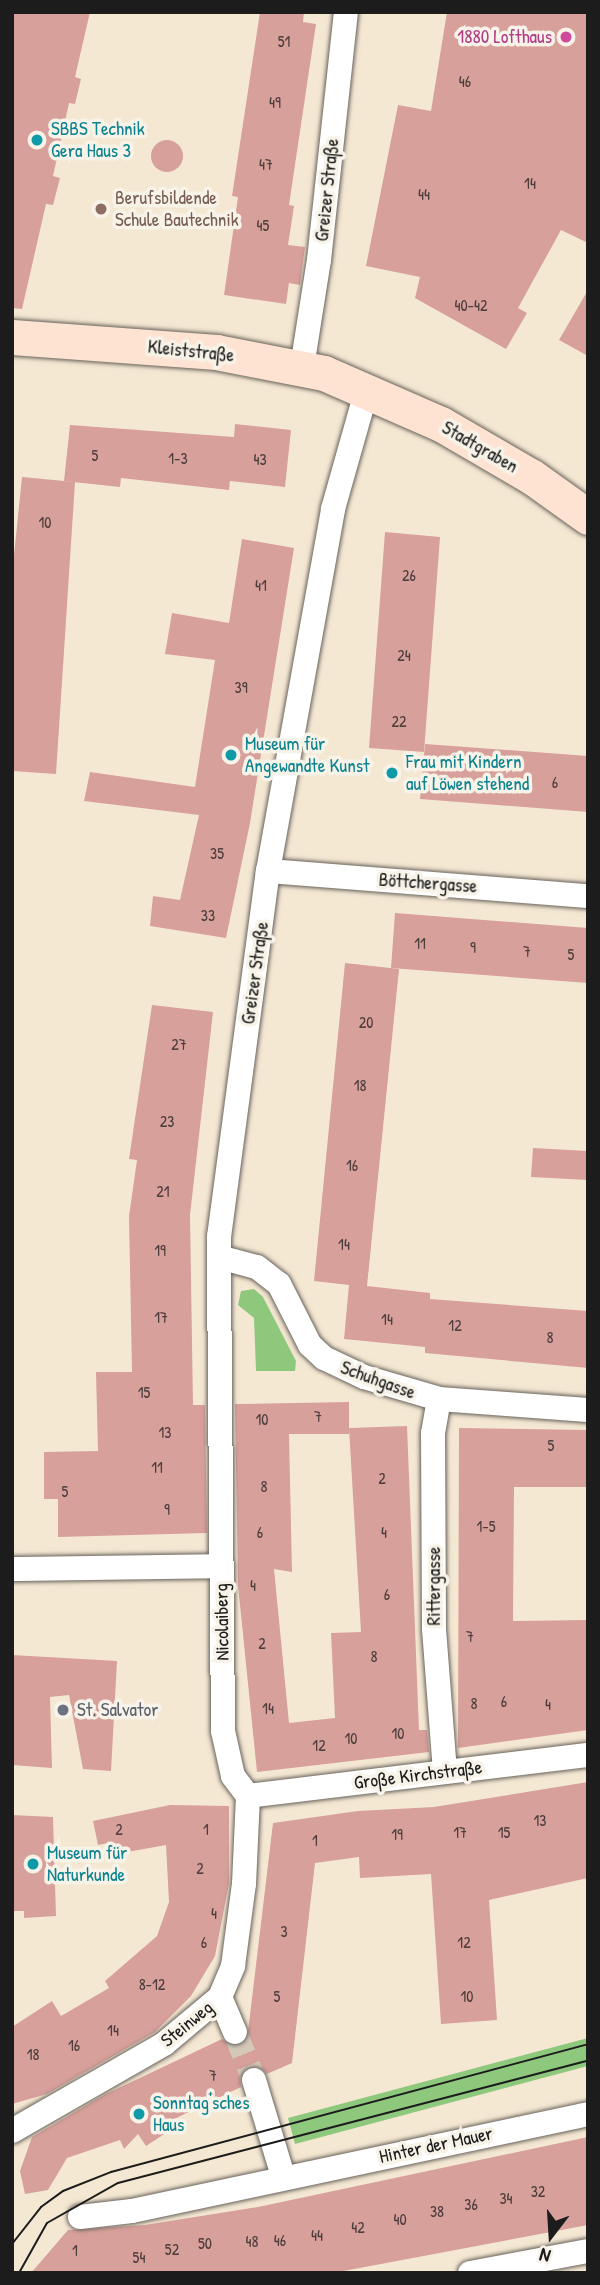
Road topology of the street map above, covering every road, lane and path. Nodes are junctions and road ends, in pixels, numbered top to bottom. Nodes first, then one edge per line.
1 (346, 12) edge
2 (12, 337) edge
3 (302, 367) junction
4 (367, 388) junction
5 (588, 517) edge
6 (268, 871) junction
7 (588, 896) edge
8 (219, 1257) junction
9 (439, 1399) junction
10 (588, 1410) edge
11 (221, 1566) junction
12 (12, 1569) edge
13 (588, 1755) edge
14 (445, 1772) junction
15 (248, 1796) junction
16 (220, 1997) junction
17 (235, 2032) tunnel mouth
18 (254, 2080) tunnel mouth
19 (588, 2114) edge
20 (12, 2131) edge
21 (283, 2176) junction
22 (80, 2217) dead end
23 (578, 2259) edge
24 (470, 2273) edge

1 - 3 street, Greizer Straße
2 - 3 main road, Kleiststraße
3 - 4 main road, Kleiststraße
4 - 5 main road, Stadtgraben
4 - 6 street, Greizer Straße
6 - 7 street, Böttchergasse
6 - 8 street, Greizer Straße
8 - 9 street, Schuhgasse
8 - 11 street, Greizer Straße
9 - 10 street, Schuhgasse
9 - 14 street, Rittergasse
11 - 12 street, Nicolaiberg
11 - 15 street, Nicolaiberg
13 - 14 street, Große Kirchstraße
14 - 15 street, Große Kirchstraße
15 - 16 street, Steinweg
16 - 17 street
16 - 20 street, Steinweg
18 - 21 street
19 - 21 street, Hinter der Mauer
21 - 22 street, Hinter der Mauer
23 - 24 street

